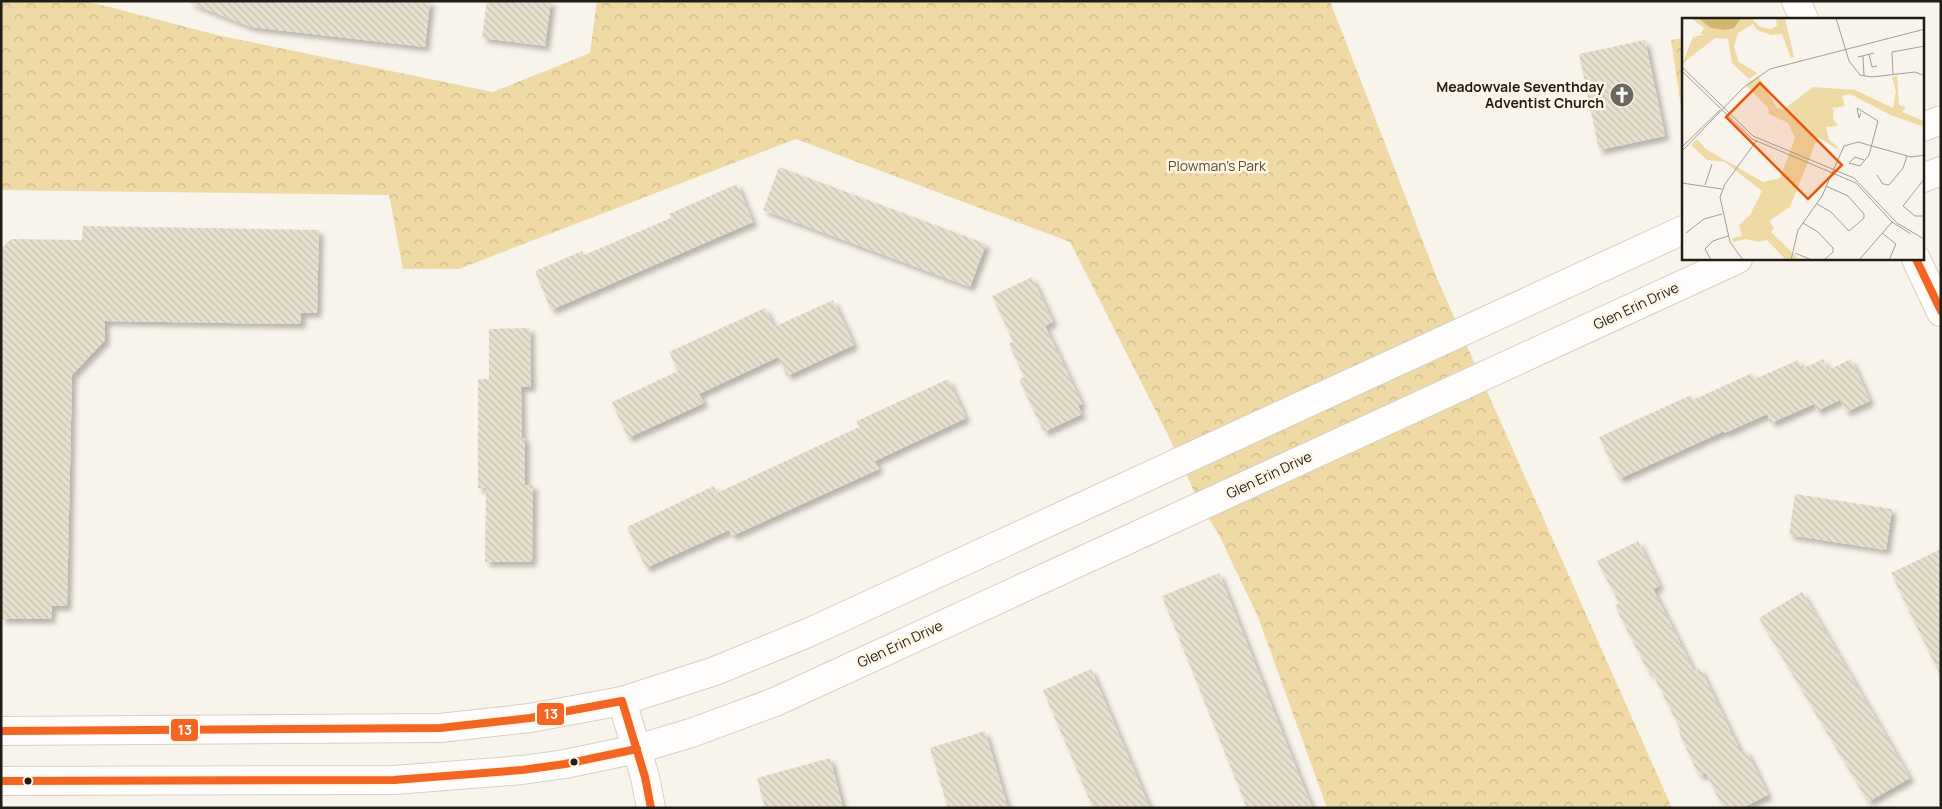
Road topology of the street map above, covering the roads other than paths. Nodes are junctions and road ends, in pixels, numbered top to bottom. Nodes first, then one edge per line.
1 (1796, 1) edge
2 (1804, 18) edge
3 (1941, 120) edge
4 (1924, 127) edge
5 (1941, 171) edge
6 (1924, 178) edge
7 (1682, 230) edge
8 (1736, 260) edge
9 (1916, 260) edge
10 (1941, 312) edge
11 (622, 701) junction
12 (1, 731) edge
13 (637, 749) junction
14 (1, 781) edge
15 (652, 808) edge

1 - 2 street
3 - 4 street
5 - 6 street
7 - 11 street
8 - 13 street, Glen Erin Drive
9 - 10 street
11 - 12 street
11 - 13 street
13 - 14 street, Glen Erin Drive
13 - 15 street

